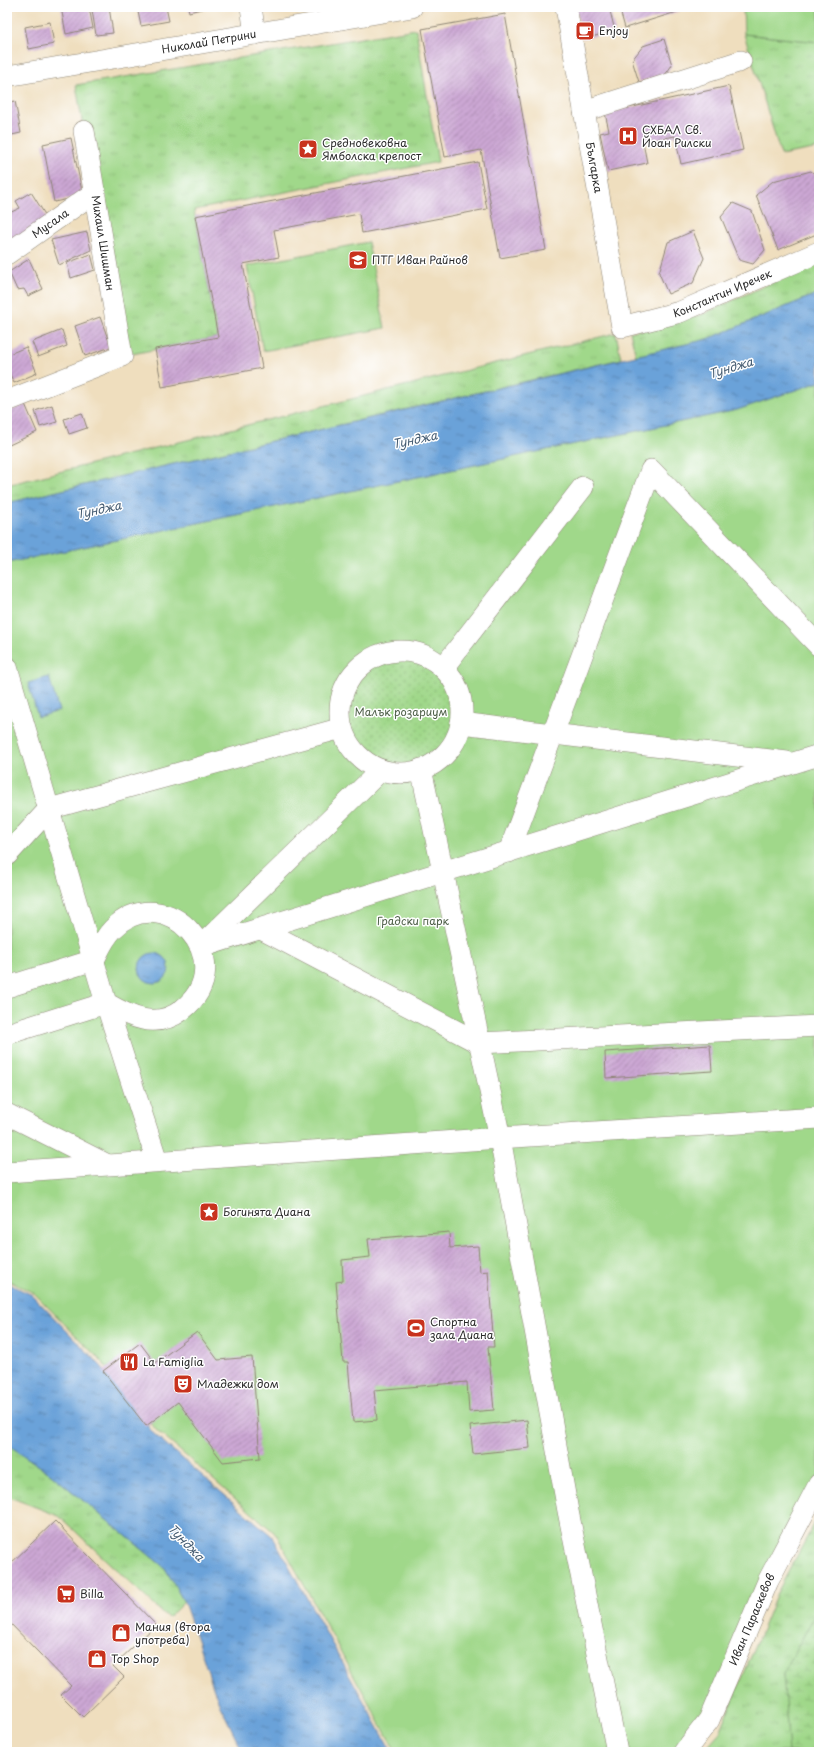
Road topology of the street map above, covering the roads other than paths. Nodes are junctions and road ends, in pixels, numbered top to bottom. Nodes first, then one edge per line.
1 (251, 7) edge
2 (412, 7) edge
3 (566, 7) edge
4 (255, 34) junction
5 (741, 61) dead end
6 (7, 76) edge
7 (584, 111) junction
8 (84, 131) dead end
9 (95, 192) junction
10 (819, 252) edge
11 (7, 254) edge
12 (622, 327) joint
13 (7, 400) edge
14 (583, 487) dead end
15 (819, 646) edge
16 (7, 667) edge
17 (444, 668) junction
18 (461, 723) junction
19 (342, 728) junction
20 (552, 734) junction
21 (819, 755) edge
22 (796, 763) junction
23 (381, 770) junction
24 (421, 770) junction
25 (49, 809) junction
26 (509, 852) junction
27 (7, 855) edge
28 (442, 872) junction
29 (261, 929) junction
30 (201, 946) junction
31 (94, 960) junction
32 (7, 987) edge
33 (106, 1002) junction
34 (819, 1026) edge
35 (7, 1034) edge
36 (478, 1043) junction
37 (7, 1114) edge
38 (819, 1118) edge
39 (500, 1138) junction
40 (157, 1161) junction
41 (106, 1164) junction
42 (7, 1172) edge
43 (819, 1484) edge
44 (617, 1752) edge
45 (684, 1752) edge

1 - 4 street
2 - 4 street, Николай Петрини
3 - 7 street, Българка
4 - 6 street, Николай Петрини
5 - 7 street
7 - 12 street, Българка
8 - 9 street, Михаил Шишман
9 - 11 street, Мусала
9 - 13 street, Михаил Шишман
10 - 12 street, Константин Иречек
14 - 17 street
15 - 20 street
16 - 25 street
17 - 18 street
17 - 19 street
18 - 20 street
18 - 24 street
19 - 23 street
19 - 25 street
20 - 22 street
20 - 26 street
21 - 22 street
22 - 26 street
23 - 24 street
23 - 30 street
24 - 28 street
25 - 27 street
25 - 31 street
26 - 28 street
28 - 29 street
28 - 36 street
29 - 30 street
29 - 36 street
30 - 31 street
30 - 33 street
31 - 32 street
31 - 33 street
33 - 35 street
33 - 40 street
34 - 36 street
36 - 39 street
37 - 41 street
38 - 39 street
39 - 40 street
39 - 44 street
40 - 41 street
41 - 42 street
43 - 45 street, Иван Параскевов

